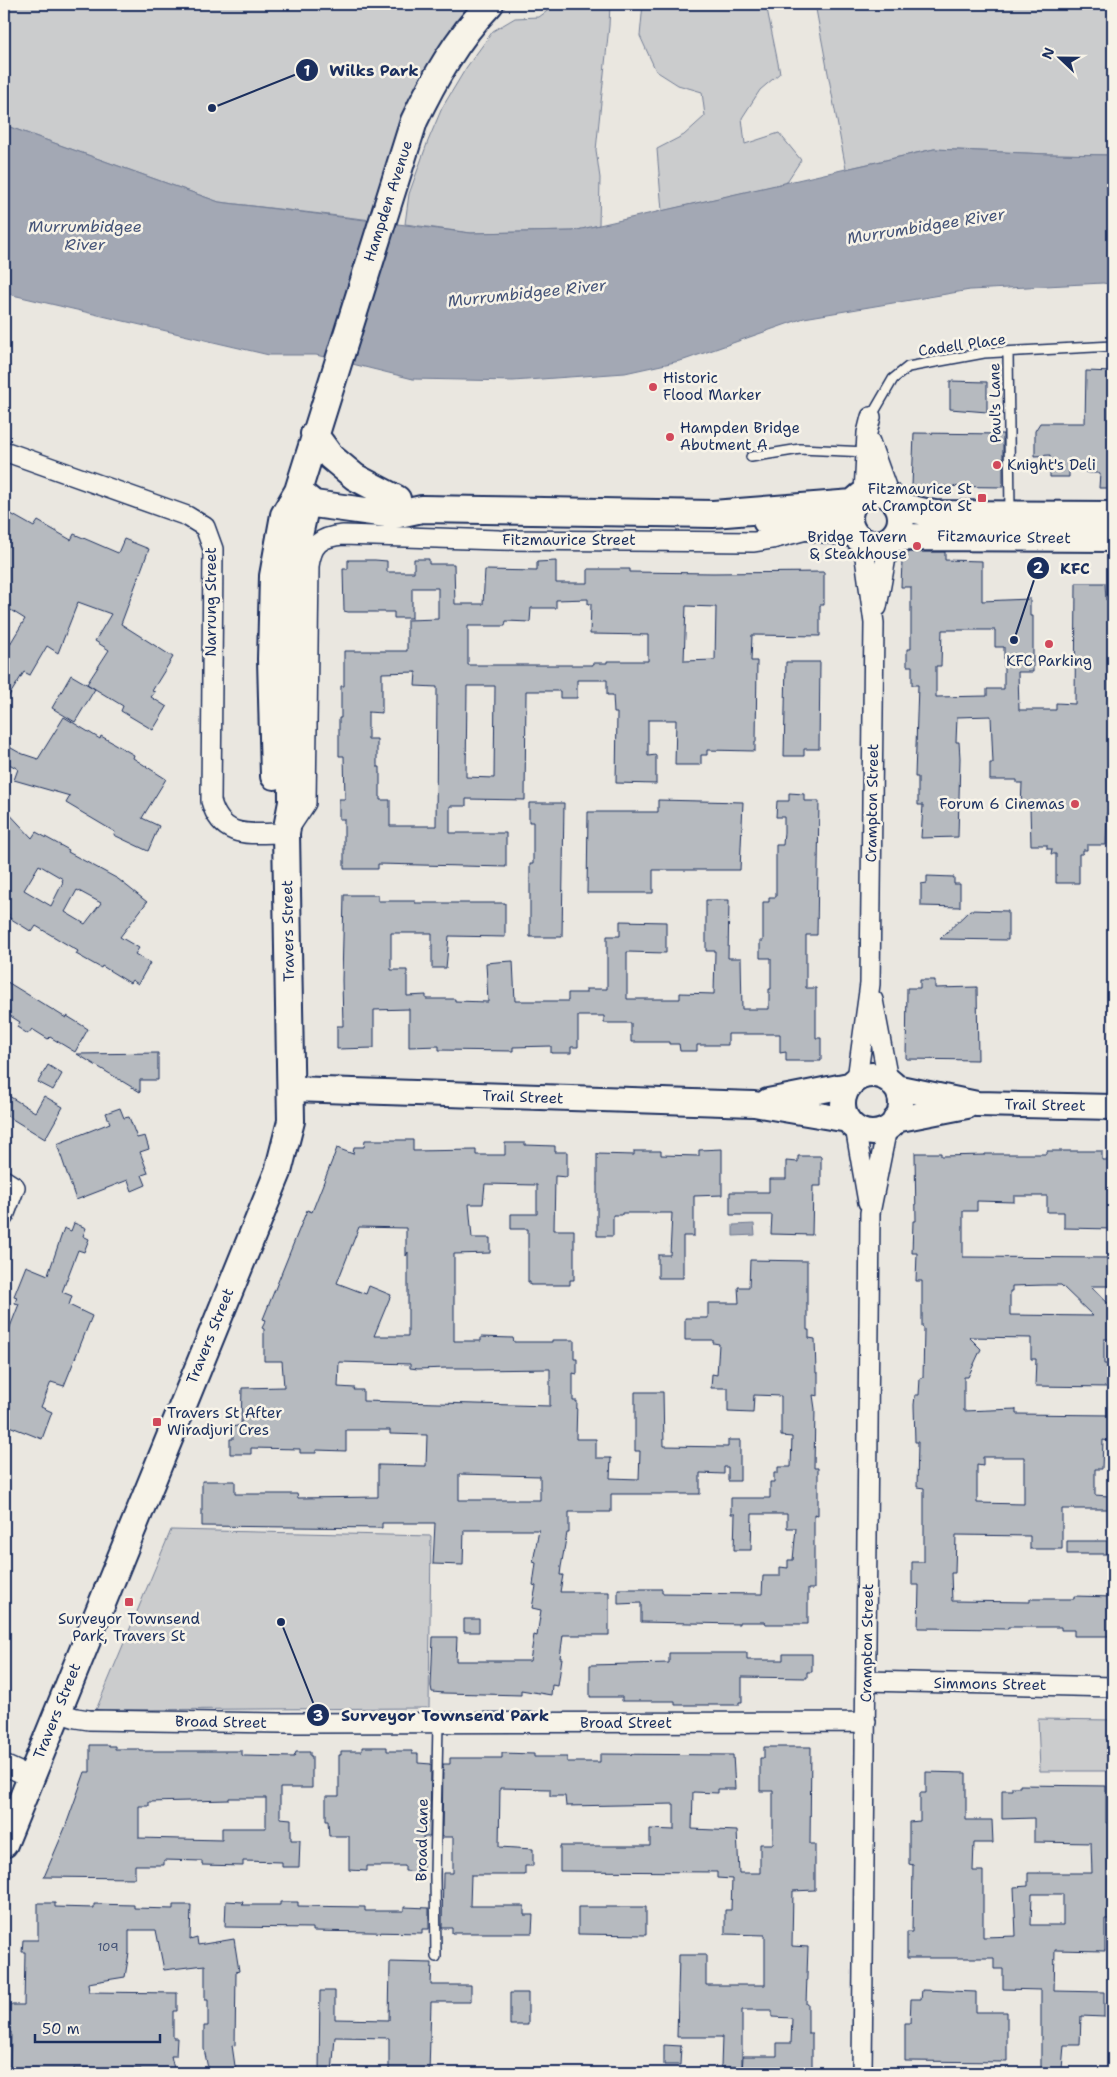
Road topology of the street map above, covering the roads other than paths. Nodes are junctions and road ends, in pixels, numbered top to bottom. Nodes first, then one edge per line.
1 (490, 4) edge
2 (1113, 346) edge
3 (1008, 352) junction
4 (317, 424) junction
5 (869, 425) joint
6 (4, 451) edge
7 (870, 452) junction
8 (751, 457) dead end
9 (298, 491) junction
10 (397, 499) junction
11 (876, 499) junction
12 (422, 509) junction
13 (713, 514) junction
14 (1010, 514) junction
15 (1113, 515) edge
16 (815, 528) junction
17 (858, 538) junction
18 (1113, 538) edge
19 (892, 539) junction
20 (874, 622) junction
21 (286, 833) junction
22 (870, 984) junction
23 (853, 1082) junction
24 (891, 1083) junction
25 (292, 1089) junction
26 (754, 1104) junction
27 (976, 1104) junction
28 (1113, 1107) edge
29 (851, 1124) junction
30 (891, 1124) junction
31 (4, 1180) edge
32 (870, 1213) junction
33 (4, 1216) edge
34 (867, 1681) junction
35 (1113, 1686) edge
36 (57, 1712) junction
37 (866, 1722) junction
38 (438, 1723) junction
39 (4, 1765) edge
40 (30, 1777) junction
41 (4, 1844) edge
42 (436, 1957) dead end
43 (862, 2073) edge

1 - 4 main road, Hampden Avenue
2 - 3 lane, Cadell Place
3 - 5 lane, Cadell Place
3 - 14 lane, Paul's Lane
4 - 9 main road, Travers Street
4 - 10 main road
5 - 7 street
6 - 21 street, Narrung Street
7 - 8 lane
7 - 11 street
9 - 10 main road, Fitzmaurice Street
9 - 12 main road, Fitzmaurice Street
9 - 21 main road, Travers Street
10 - 12 main road, Fitzmaurice Street
11 - 13 main road, Fitzmaurice Street
11 - 14 main road, Fitzmaurice Street
11 - 17 main road
11 - 19 main road
12 - 13 main road, Fitzmaurice Street
13 - 16 main road, Fitzmaurice Street
14 - 15 main road, Fitzmaurice Street
16 - 17 main road, Fitzmaurice Street
16 - 21 street, Fitzmaurice Street
17 - 19 main road
17 - 20 street, Crampton Street
18 - 19 main road, Fitzmaurice Street
19 - 20 street, Crampton Street
20 - 22 street, Crampton Street
21 - 25 main road, Travers Street
22 - 23 street, Crampton Street
22 - 24 street, Crampton Street
23 - 24 street
23 - 26 street, Trail Street
23 - 29 street
24 - 27 street, Trail Street
24 - 30 street
25 - 26 street, Trail Street
25 - 36 main road, Travers Street
26 - 29 street, Trail Street
27 - 28 street, Trail Street
27 - 30 street, Trail Street
29 - 30 street
29 - 32 street, Crampton Street
30 - 32 street, Crampton Street
31 - 33 street
32 - 34 street, Crampton Street
34 - 35 street, Simmons Street
34 - 37 street, Crampton Street
36 - 38 street, Broad Street
36 - 40 main road, Travers Street
37 - 38 street, Broad Street
37 - 43 street, Crampton Street
38 - 42 lane, Broad Lane
39 - 40 street
40 - 41 main road, Travers Street

